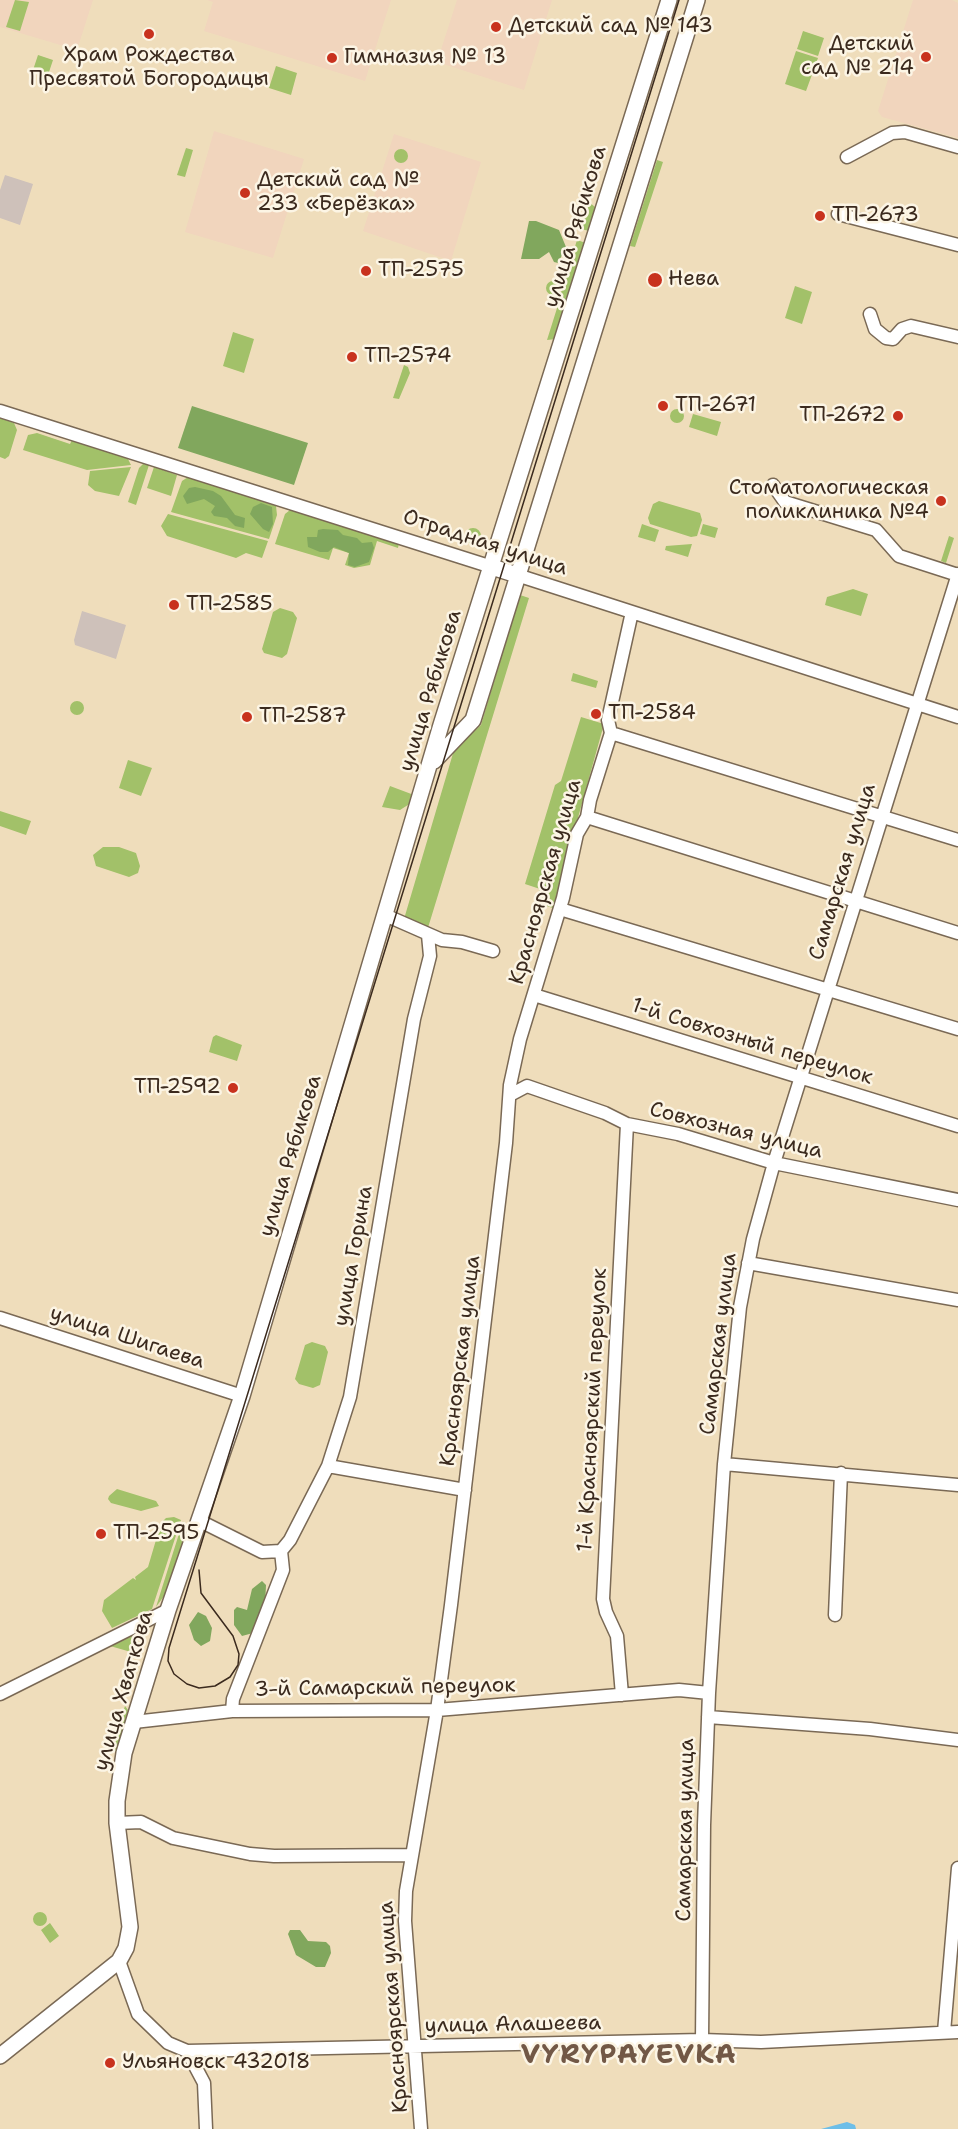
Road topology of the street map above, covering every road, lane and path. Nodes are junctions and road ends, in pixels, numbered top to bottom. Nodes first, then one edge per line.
1 (669, 0) edge
2 (698, 0) edge
3 (958, 147) edge
4 (847, 157) dead end
5 (838, 214) dead end
6 (958, 245) edge
7 (870, 314) dead end
8 (958, 337) edge
9 (0, 411) edge
10 (773, 485) dead end
11 (492, 567) junction
12 (958, 575) edge
13 (520, 576) junction
14 (632, 612) junction
15 (917, 703) junction
16 (958, 717) edge
17 (611, 733) junction
18 (430, 766) junction
19 (881, 816) junction
20 (587, 817) junction
21 (958, 840) edge
22 (855, 901) junction
23 (560, 909) junction
24 (385, 915) junction
25 (958, 933) edge
26 (428, 935) junction
27 (493, 951) dead end
28 (828, 989) junction
29 (534, 995) junction
30 (958, 1029) edge
31 (513, 1068) junction
32 (801, 1077) junction
33 (526, 1086) junction
34 (512, 1094) junction
35 (627, 1124) junction
36 (958, 1126) edge
37 (774, 1163) junction
38 (958, 1200) edge
39 (748, 1263) junction
40 (958, 1300) edge
41 (0, 1318) edge
42 (242, 1396) junction
43 (724, 1464) junction
44 (328, 1466) junction
45 (841, 1473) junction
46 (958, 1485) edge
47 (465, 1490) junction
48 (200, 1521) junction
49 (281, 1551) junction
50 (168, 1610) junction
51 (835, 1615) dead end
52 (709, 1693) junction
53 (0, 1694) edge
54 (622, 1695) junction
55 (437, 1710) junction
56 (232, 1711) junction
57 (708, 1716) junction
58 (134, 1722) junction
59 (958, 1740) edge
60 (117, 1823) junction
61 (411, 1855) junction
62 (958, 1868) edge
63 (119, 1961) junction
64 (944, 2032) junction
65 (958, 2032) edge
66 (702, 2040) junction
67 (416, 2046) junction
68 (187, 2051) junction
69 (0, 2056) edge
70 (206, 2129) edge
71 (421, 2129) edge

1 - 11 main road, улица Рябикова
2 - 13 main road
3 - 4 street
5 - 6 street
7 - 8 street
9 - 11 street, Отрадная улица
10 - 12 street
11 - 13 main road, Отрадная улица
11 - 18 main road, улица Рябикова
12 - 15 street, Самарская улица
13 - 14 street, Отрадная улица
13 - 18 main road
14 - 15 street, Отрадная улица
14 - 17 street, Красноярская улица
15 - 16 street, Отрадная улица
15 - 19 street, Самарская улица
17 - 19 street
17 - 20 street, Красноярская улица
18 - 24 main road, улица Рябикова
19 - 21 street
19 - 22 street, Самарская улица
20 - 22 street
20 - 23 street, Красноярская улица
22 - 25 street
22 - 28 street, Самарская улица
23 - 28 street
23 - 29 street, Красноярская улица
24 - 26 street
24 - 42 main road, улица Рябикова
26 - 27 street
26 - 44 street, улица Горина
28 - 30 street
28 - 32 street, Самарская улица
29 - 31 street, Красноярская улица
29 - 32 street, 1-й Совхозный переулок
31 - 33 street
31 - 34 street, Красноярская улица
32 - 36 street, 1-й Совхозный переулок
32 - 37 street, Самарская улица
33 - 34 street
33 - 35 street, Совхозная улица
34 - 47 street, Красноярская улица
35 - 37 street, Совхозная улица
35 - 54 street, 1-й Красноярский переулок
37 - 38 street, Совхозная улица
37 - 39 street, Самарская улица
39 - 40 street
39 - 43 street, Самарская улица
41 - 42 street, улица Шигаева
42 - 48 main road, улица Хваткова
43 - 45 street
43 - 52 street, Самарская улица
44 - 47 street
44 - 49 street, улица Горина
45 - 46 street
45 - 51 street
47 - 55 street, Красноярская улица
48 - 49 street
48 - 50 main road, улица Хваткова
49 - 56 street
50 - 53 street
50 - 58 main road, улица Хваткова
52 - 54 street, 3-й Самарский переулок
52 - 57 street, Самарская улица
54 - 55 street, 3-й Самарский переулок
55 - 56 street, 3-й Самарский переулок
55 - 61 street, Красноярская улица
56 - 58 street, 3-й Самарский переулок
57 - 59 street
57 - 66 street, Самарская улица
58 - 60 main road, улица Хваткова
60 - 61 street
60 - 63 main road, улица Хваткова
61 - 67 street, Красноярская улица
62 - 64 street
63 - 68 street
63 - 69 main road
64 - 65 street, улица Алашеева
64 - 66 street, улица Алашеева
66 - 67 street, улица Алашеева
67 - 68 street, улица Алашеева
67 - 71 street, Красноярская улица
68 - 70 street

